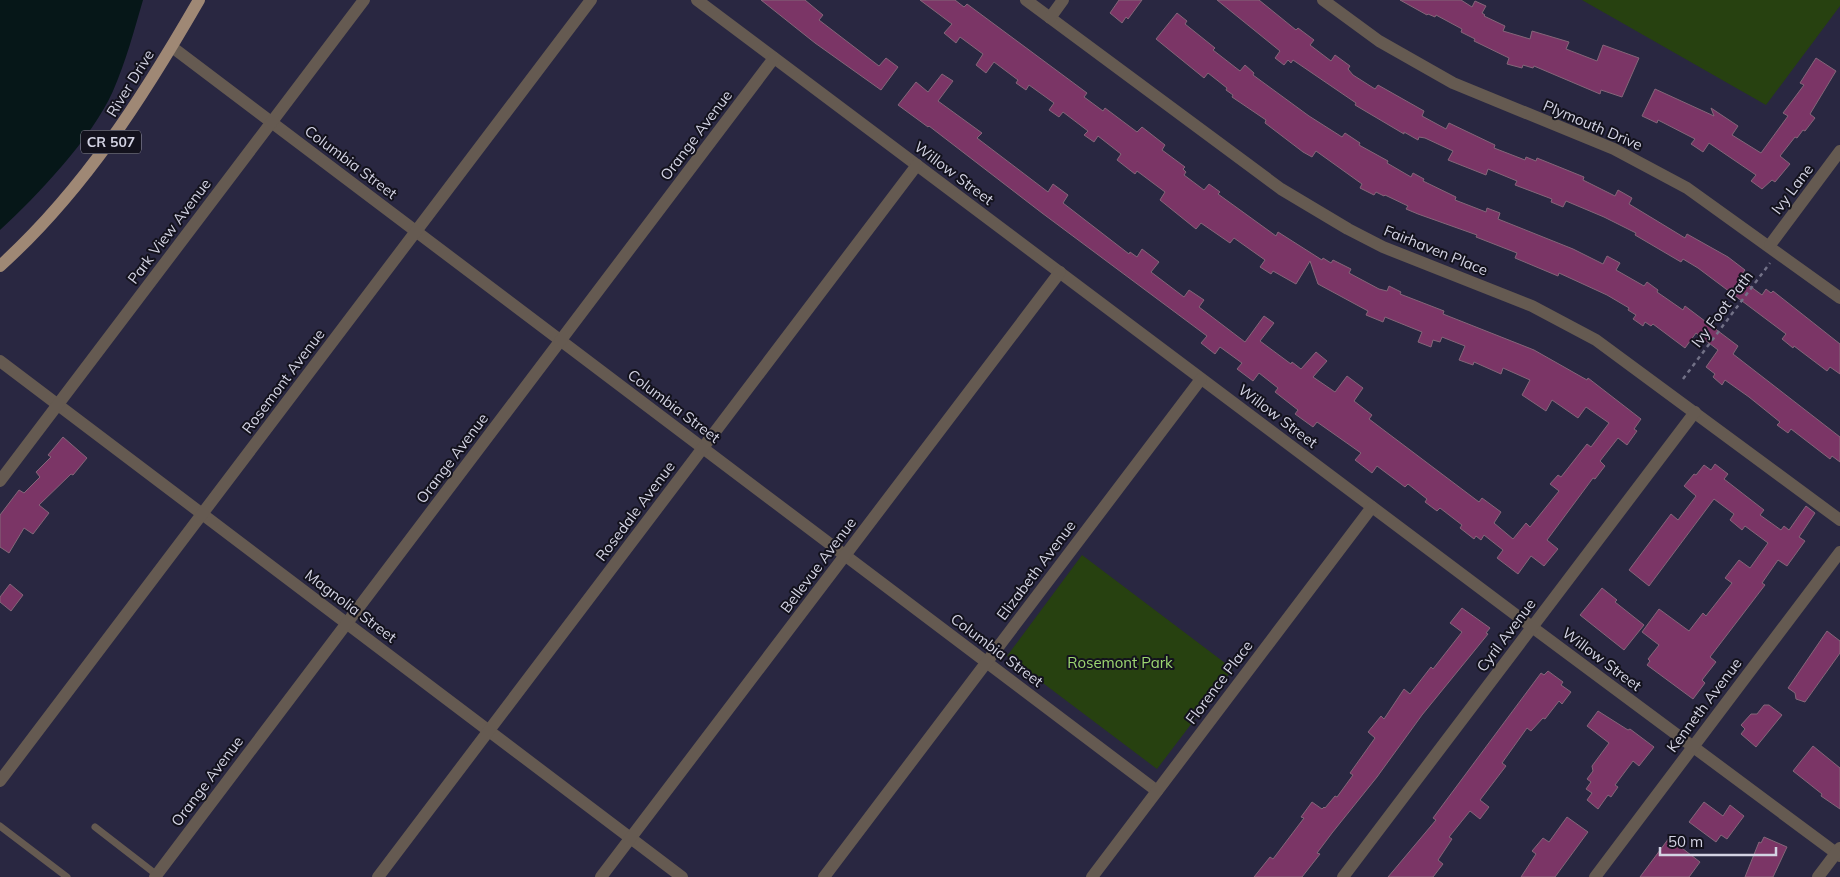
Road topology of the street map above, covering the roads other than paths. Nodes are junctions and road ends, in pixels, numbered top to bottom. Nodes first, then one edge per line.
1 (199, 0) edge
2 (364, 0) edge
3 (592, 0) edge
4 (697, 0) edge
5 (1026, 0) edge
6 (1063, 0) edge
7 (1323, 0) edge
8 (1050, 18) junction
9 (172, 47) junction
10 (774, 58) junction
11 (272, 122) junction
12 (1840, 151) edge
13 (917, 165) junction
14 (416, 232) junction
15 (1774, 249) junction
16 (0, 266) edge
17 (1060, 272) junction
18 (1840, 298) edge
19 (560, 340) junction
20 (0, 361) edge
21 (1202, 379) junction
22 (58, 405) junction
23 (1695, 412) junction
24 (703, 448) junction
25 (0, 481) edge
26 (1372, 507) junction
27 (202, 514) junction
28 (1840, 520) edge
29 (1840, 552) edge
30 (845, 556) junction
31 (347, 624) junction
32 (1532, 627) junction
33 (987, 663) junction
34 (489, 731) junction
35 (1693, 747) junction
36 (0, 782) edge
37 (1157, 791) junction
38 (0, 826) edge
39 (96, 827) dead end
40 (631, 838) junction
41 (1839, 852) edge
42 (156, 876) edge
43 (67, 877) edge
44 (378, 877) edge
45 (602, 877) edge
46 (682, 877) edge
47 (824, 877) edge
48 (1092, 877) edge
49 (1343, 877) edge
50 (1595, 877) edge
51 (1818, 877) edge

1 - 9 main road, River Drive / CR 507
2 - 11 street, Park View Avenue
3 - 14 street, Rosemont Avenue
4 - 10 street, Willow Street
5 - 8 street, Fairhaven Place
6 - 8 street
7 - 15 street, Plymouth Drive
8 - 23 street, Fairhaven Place
9 - 11 street, Columbia Street
9 - 16 main road, River Drive / CR 507
10 - 13 street, Willow Street
10 - 19 street, Orange Avenue
11 - 14 street, Columbia Street
11 - 22 street, Park View Avenue
12 - 15 street, Ivy Lane
13 - 17 street, Willow Street
13 - 24 street, Rosedale Avenue
14 - 19 street, Columbia Street
14 - 27 street, Rosemont Avenue
15 - 18 street, Plymouth Drive
17 - 21 street, Willow Street
17 - 30 street, Bellevue Avenue
19 - 24 street, Columbia Street
19 - 31 street, Orange Avenue
20 - 22 street, Magnolia Street
21 - 26 street, Willow Street
21 - 33 street, Elizabeth Avenue
22 - 25 street, Park View Avenue
22 - 27 street, Magnolia Street
23 - 28 street, Fairhaven Place
23 - 32 street, Cyril Avenue
24 - 30 street, Columbia Street
24 - 34 street, Rosedale Avenue
26 - 32 street, Willow Street
26 - 37 street, Florence Place
27 - 31 street, Magnolia Street
27 - 36 street, Rosemont Avenue
29 - 35 street, Kenneth Avenue
30 - 33 street, Columbia Street
30 - 40 street, Bellevue Avenue
31 - 34 street, Magnolia Street
31 - 42 street, Orange Avenue
32 - 35 street, Willow Street
32 - 49 street, Cyril Avenue
33 - 37 street, Columbia Street
33 - 47 street, Elizabeth Avenue
34 - 40 street, Magnolia Street
34 - 44 street, Rosedale Avenue
35 - 41 street, Willow Street
35 - 50 street, Kenneth Avenue
37 - 48 street, Florence Place
38 - 43 lane
39 - 42 lane
40 - 45 street, Bellevue Avenue
40 - 46 street, Magnolia Street
41 - 51 street

